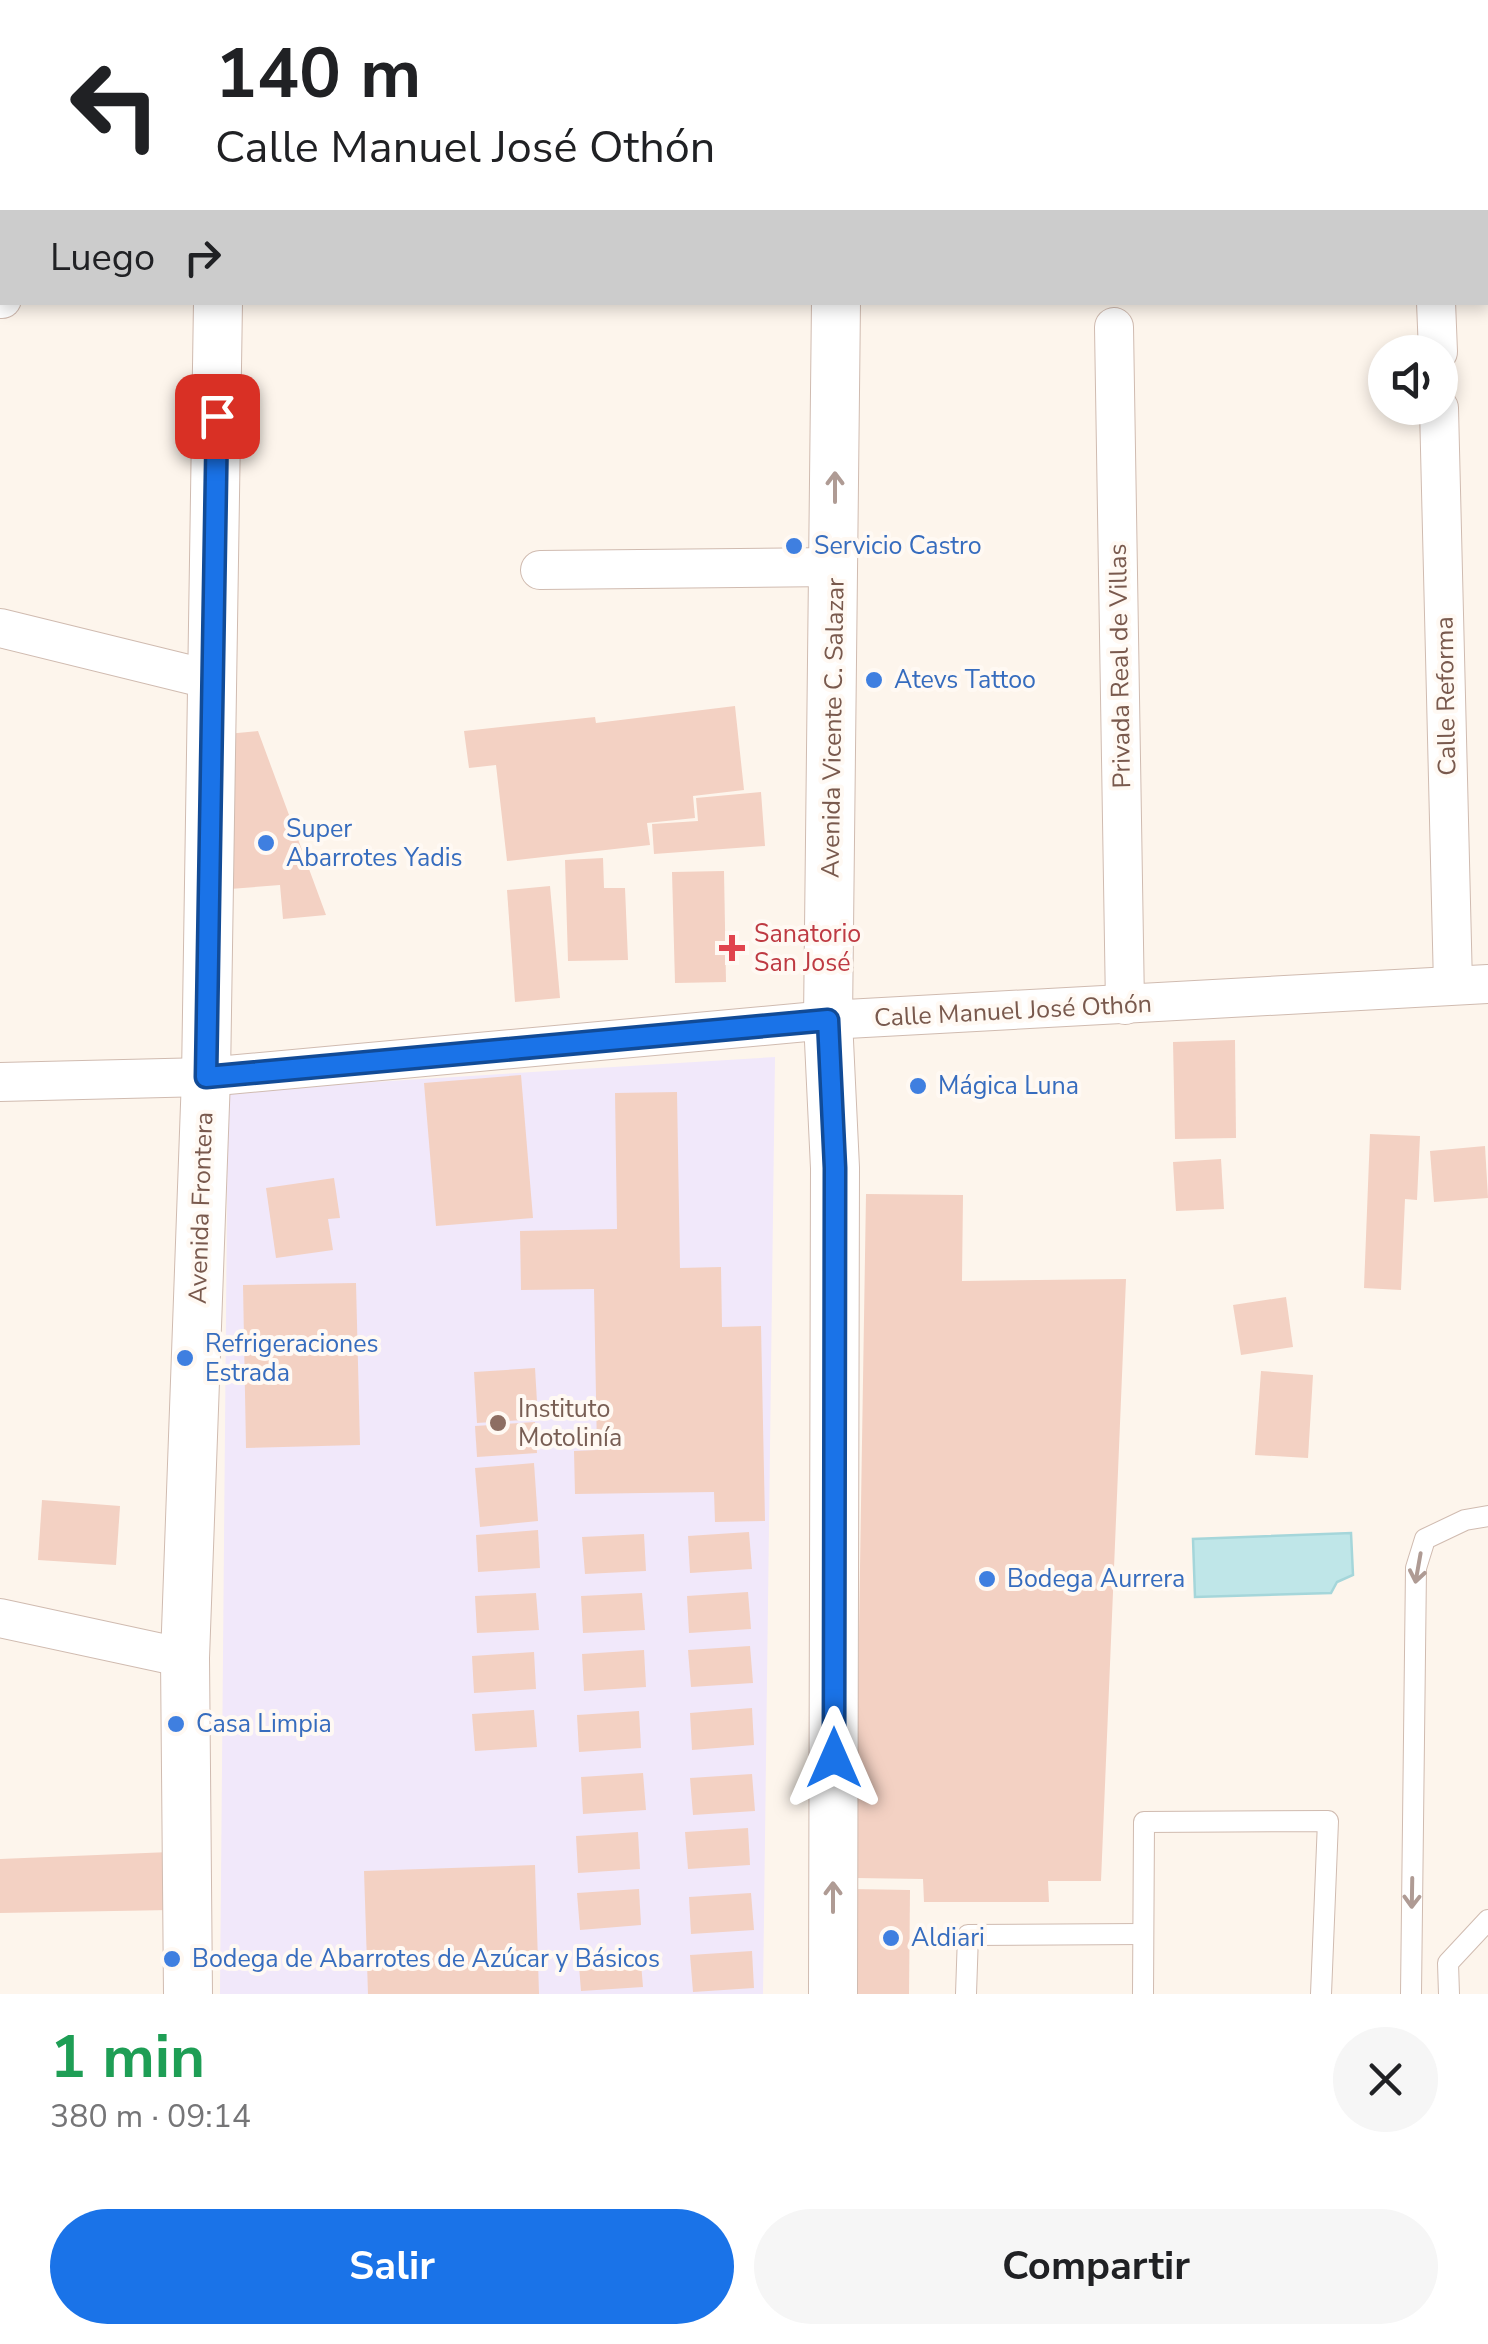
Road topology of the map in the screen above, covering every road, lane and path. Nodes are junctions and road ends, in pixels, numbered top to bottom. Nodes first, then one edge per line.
1 (218, 305) edge
2 (836, 305) edge
3 (1436, 305) edge
4 (1114, 327) dead end
5 (1437, 335) edge
6 (1440, 425) edge
7 (835, 567) junction
8 (540, 570) dead end
9 (0, 628) edge
10 (212, 680) junction
11 (1470, 984) edge
12 (1126, 1005) junction
13 (828, 1020) junction
14 (206, 1077) junction
15 (0, 1082) edge
16 (1488, 1516) edge
17 (0, 1618) edge
18 (185, 1658) junction
19 (1488, 1920) edge
20 (1143, 1934) junction
21 (1411, 1961) junction
22 (1448, 1963) junction
23 (188, 1994) edge
24 (833, 1994) edge
25 (966, 1994) edge
26 (1143, 1994) edge
27 (1321, 1994) edge
28 (1411, 1994) edge
29 (1449, 1994) edge

1 - 10 street, Avenida Frontera
7 -> 2 street, Avenida Vicente C. Salazar
3 - 5 street
4 - 12 street, Privada Real de Villas
6 - 11 street, Calle Reforma
7 - 8 street
7 - 13 street, Avenida Vicente C. Salazar
9 - 10 street
10 - 14 street, Avenida Frontera
11 - 12 street, Calle Manuel José Othón
12 - 13 street, Calle Manuel José Othón
13 - 14 street, Calle Manuel José Othón
24 -> 13 street, Avenida Vicente C. Salazar
14 - 15 street, Calle Manuel José Othón
14 - 18 street, Avenida Frontera
16 -> 21 lane
17 - 18 street
18 - 23 street, Avenida Frontera
19 - 22 lane
20 - 25 lane
20 - 26 lane
20 - 27 lane
21 - 22 lane
21 - 28 lane
22 - 29 lane

